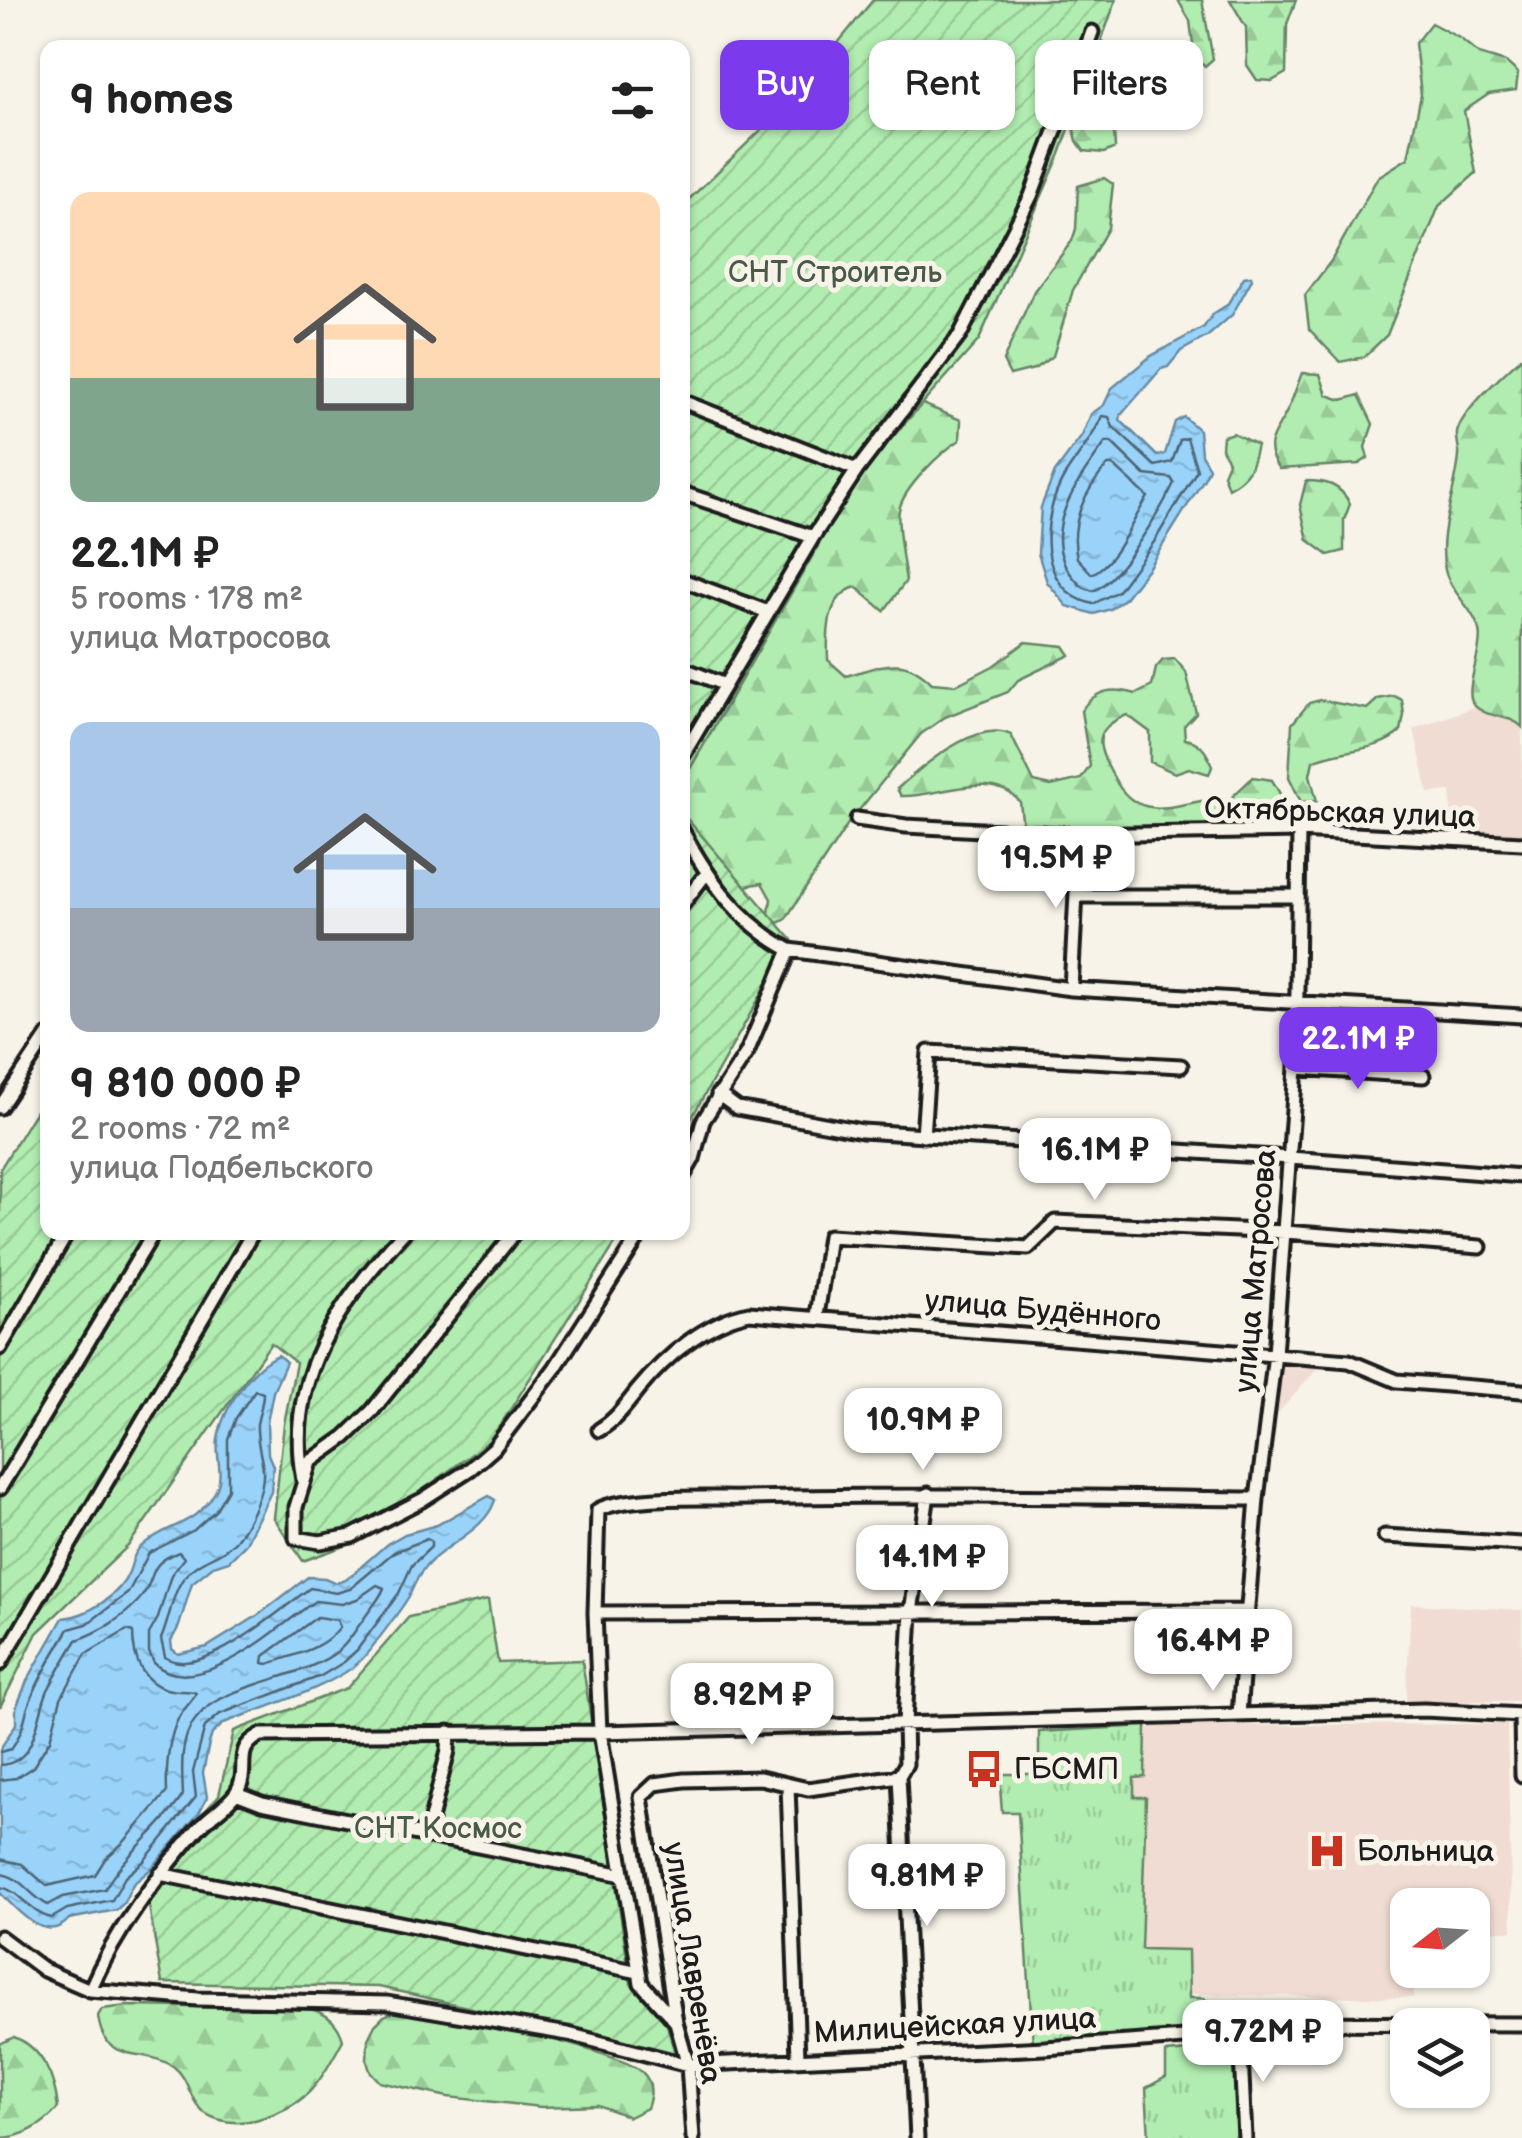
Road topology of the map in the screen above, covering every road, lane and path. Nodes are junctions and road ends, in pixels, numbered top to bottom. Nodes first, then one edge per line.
1 (1092, 32) dead end
2 (690, 404) edge
3 (857, 470) junction
4 (690, 496) edge
5 (813, 537) junction
6 (690, 583) edge
7 (768, 612) junction
8 (690, 671) edge
9 (725, 685) junction
10 (690, 744) edge
11 (857, 819) dead end
12 (1299, 831) junction
13 (1079, 835) junction
14 (1522, 843) edge
15 (690, 845) edge
16 (706, 874) junction
17 (690, 895) edge
18 (1078, 896) junction
19 (1298, 896) junction
20 (790, 950) junction
21 (1071, 988) junction
22 (1296, 1004) junction
23 (1522, 1016) edge
24 (40, 1048) edge
25 (1181, 1066) dead end
26 (1296, 1068) junction
27 (1423, 1076) dead end
28 (718, 1094) junction
29 (0, 1107) edge
30 (923, 1136) junction
31 (1290, 1158) junction
32 (690, 1164) edge
33 (1522, 1176) edge
34 (1285, 1232) junction
35 (63, 1240) edge
36 (149, 1240) edge
37 (248, 1240) edge
38 (397, 1240) edge
39 (508, 1240) edge
40 (637, 1240) edge
41 (1480, 1248) dead end
42 (817, 1316) junction
43 (0, 1348) edge
44 (1275, 1354) junction
45 (1522, 1391) edge
46 (599, 1430) dead end
47 (303, 1480) junction
48 (0, 1488) edge
49 (928, 1494) junction
50 (1257, 1500) junction
51 (1385, 1536) dead end
52 (1522, 1544) edge
53 (1248, 1611) junction
54 (911, 1612) junction
55 (594, 1613) junction
56 (0, 1664) edge
57 (1239, 1714) junction
58 (1521, 1715) edge
59 (905, 1724) junction
60 (449, 1732) junction
61 (600, 1732) junction
62 (1522, 1775) edge
63 (899, 1776) junction
64 (788, 1786) junction
65 (236, 1793) junction
66 (426, 1836) junction
67 (160, 1874) junction
68 (623, 1876) junction
69 (0, 1937) edge
70 (639, 1972) junction
71 (90, 1990) junction
72 (676, 2022) junction
73 (1522, 2024) edge
74 (1240, 2034) junction
75 (913, 2056) junction
76 (798, 2058) junction
77 (688, 2065) junction
78 (693, 2138) edge
79 (917, 2138) edge
80 (1245, 2138) edge

1 - 3 street
2 - 3 street
3 - 5 street
4 - 5 street
5 - 7 street
6 - 7 street
7 - 9 street
8 - 9 street
9 - 10 street
11 - 13 street, Октябрьская улица
12 - 13 street, Октябрьская улица
12 - 14 street, Октябрьская улица
12 - 19 street, улица Матросова
13 - 18 street
15 - 16 street
16 - 17 street
16 - 20 street
18 - 19 street
18 - 21 street
19 - 22 street, улица Матросова
20 - 21 street
20 - 28 street
21 - 22 street
22 - 23 street
22 - 26 street, улица Матросова
24 - 29 street
25 - 30 street
26 - 27 street
26 - 31 street, улица Матросова
28 - 30 street
28 - 32 street
30 - 31 street
31 - 33 street
31 - 34 street, улица Матросова
34 - 41 street
34 - 42 street
34 - 44 street, улица Матросова
35 - 43 street
36 - 48 street
37 - 56 street
38 - 47 street
39 - 47 street
40 - 47 street
42 - 44 street, улица Будённого
42 - 46 street, улица Будённого
44 - 45 street, улица Будённого
44 - 50 street, улица Матросова
49 - 50 street
49 - 54 street
49 - 55 street
50 - 53 street, улица Матросова
51 - 52 street
53 - 54 street
53 - 57 street, улица Матросова
54 - 55 street
54 - 59 street
55 - 61 street
57 - 58 street
57 - 59 street
58 - 62 street
59 - 61 street
59 - 63 street
60 - 61 street
60 - 65 street
60 - 66 street
61 - 68 street
63 - 64 street
63 - 75 street
64 - 72 street, улица Лавренёва
64 - 76 street
65 - 66 street
65 - 67 street
66 - 68 street
67 - 70 street
67 - 71 street
68 - 70 street
69 - 71 street, Милицейская улица
70 - 72 street
71 - 77 street, Милицейская улица
72 - 77 street, улица Лавренёва
73 - 74 street, Милицейская улица
74 - 75 street, Милицейская улица
74 - 80 street
75 - 76 street, Милицейская улица
75 - 79 street
76 - 77 street, Милицейская улица
77 - 78 street, улица Лавренёва

